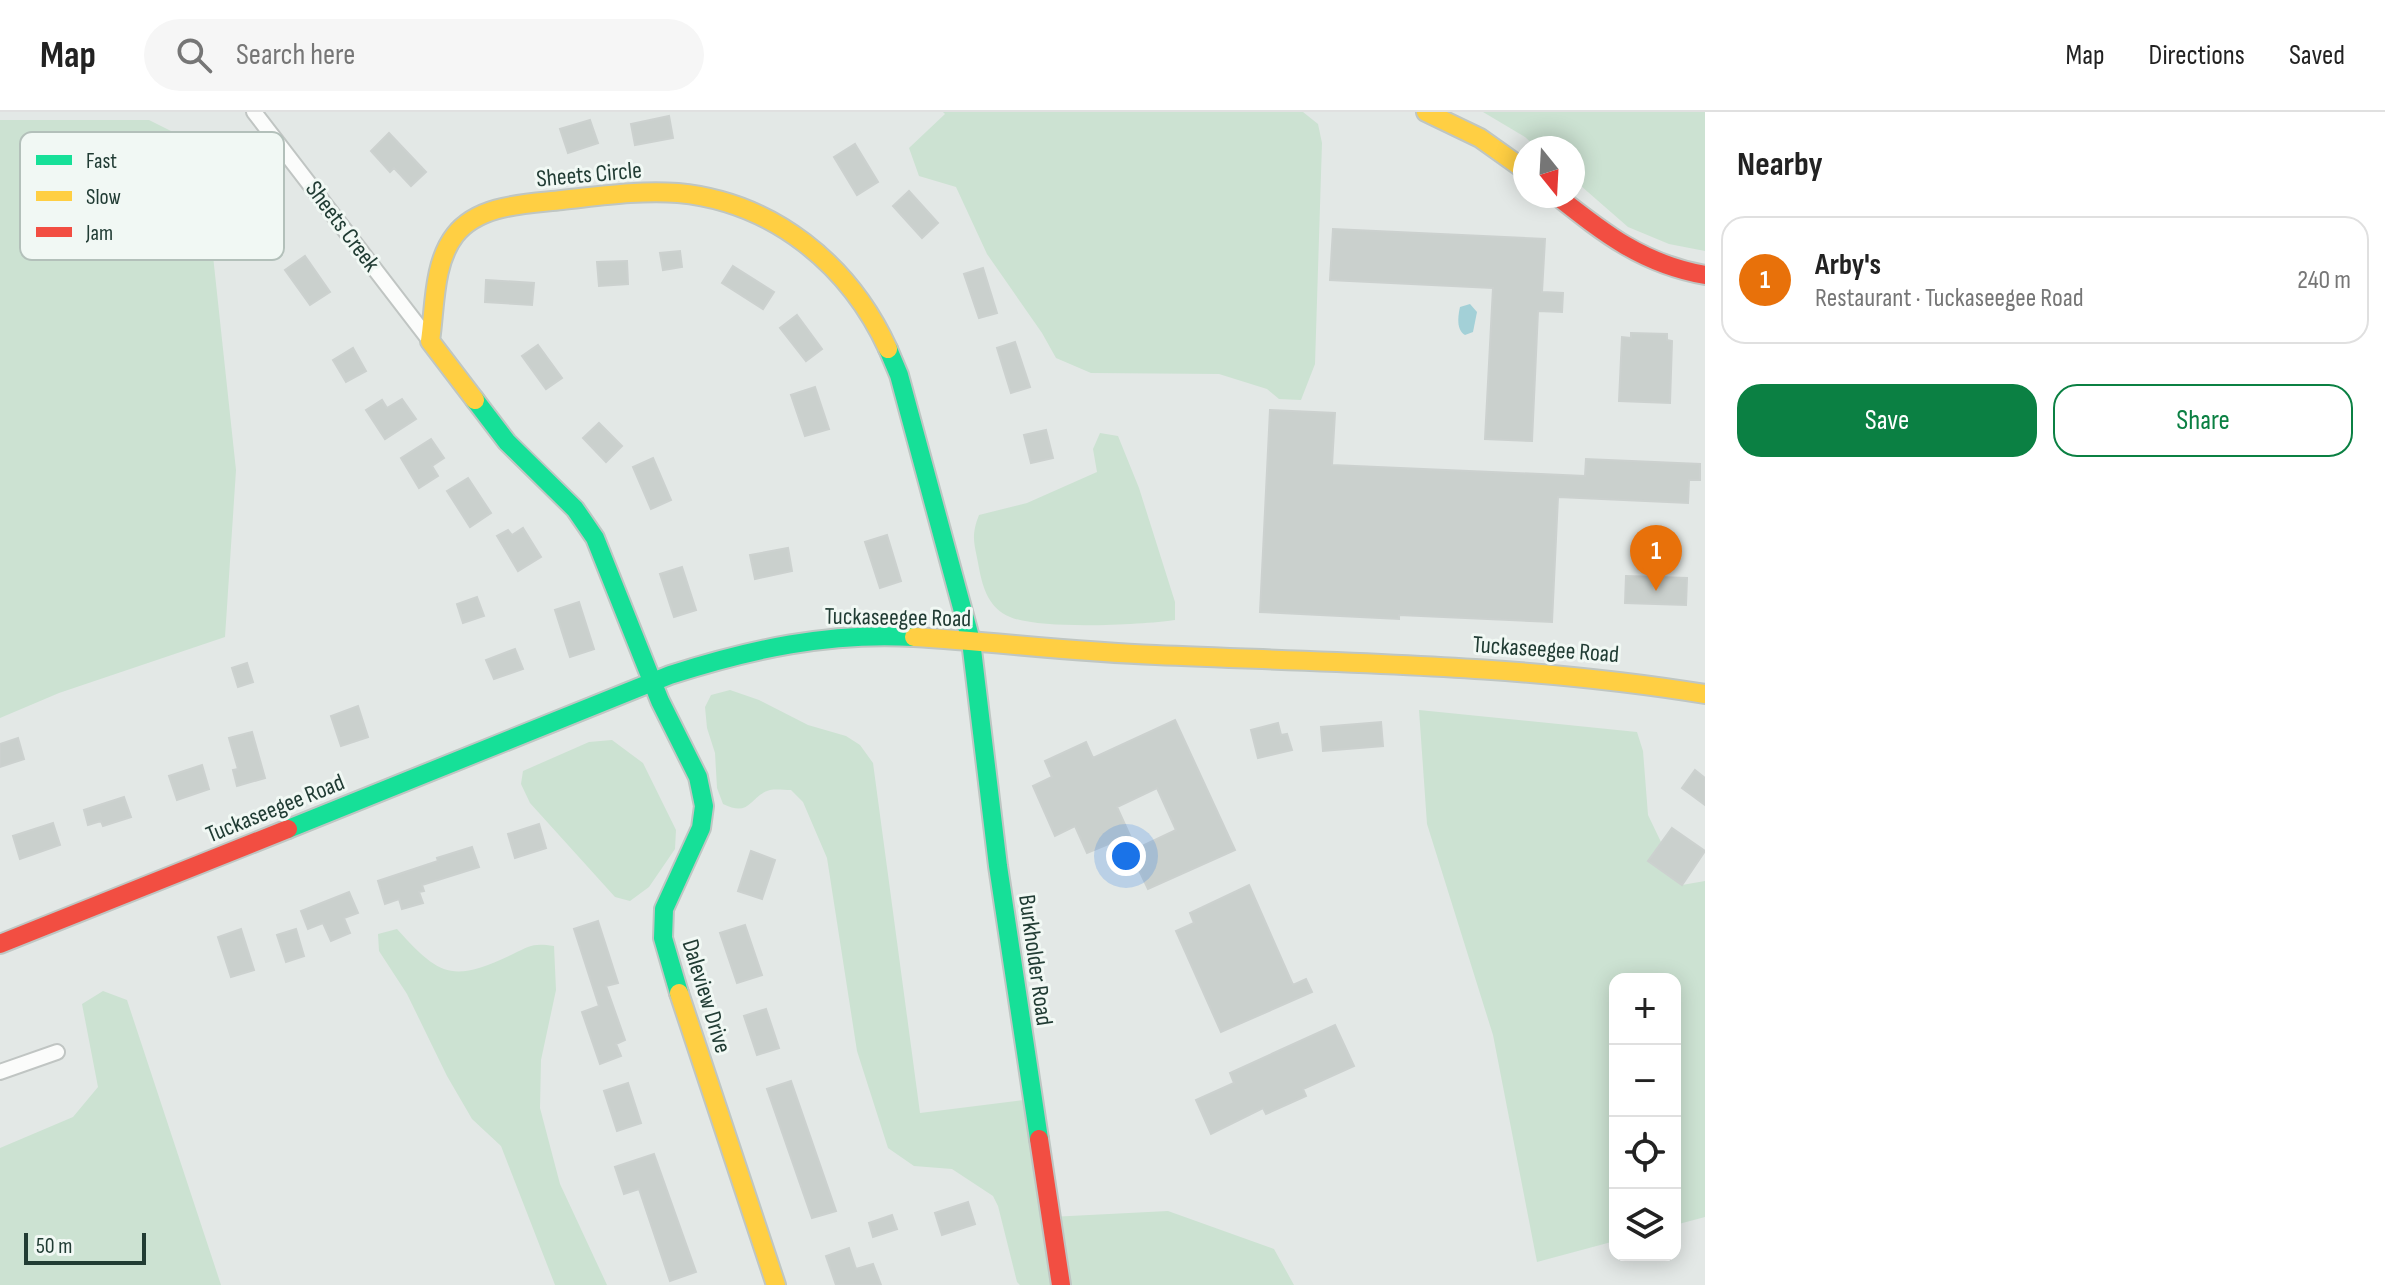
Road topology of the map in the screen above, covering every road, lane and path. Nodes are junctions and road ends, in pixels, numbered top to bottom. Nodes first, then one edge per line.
1 (254, 112) edge
2 (1426, 112) edge
3 (269, 132) edge
4 (284, 151) edge
5 (1513, 161) edge
6 (1573, 208) edge
7 (1705, 275) edge
8 (430, 341) junction
9 (971, 641) junction
10 (653, 682) junction
11 (1705, 694) edge
12 (0, 944) edge
13 (57, 1052) dead end
14 (0, 1072) edge
15 (776, 1285) edge
16 (1061, 1285) edge

1 - 3 street, Sheets Creek
2 - 5 street
4 - 8 street, Sheets Creek
6 - 7 street
8 - 9 street, Sheets Circle
8 - 10 street
9 - 10 street, Tuckaseegee Road
9 - 11 street, Tuckaseegee Road
9 - 16 street, Burkholder Road
10 - 12 street, Tuckaseegee Road
10 - 15 street, Daleview Drive
13 - 14 street

